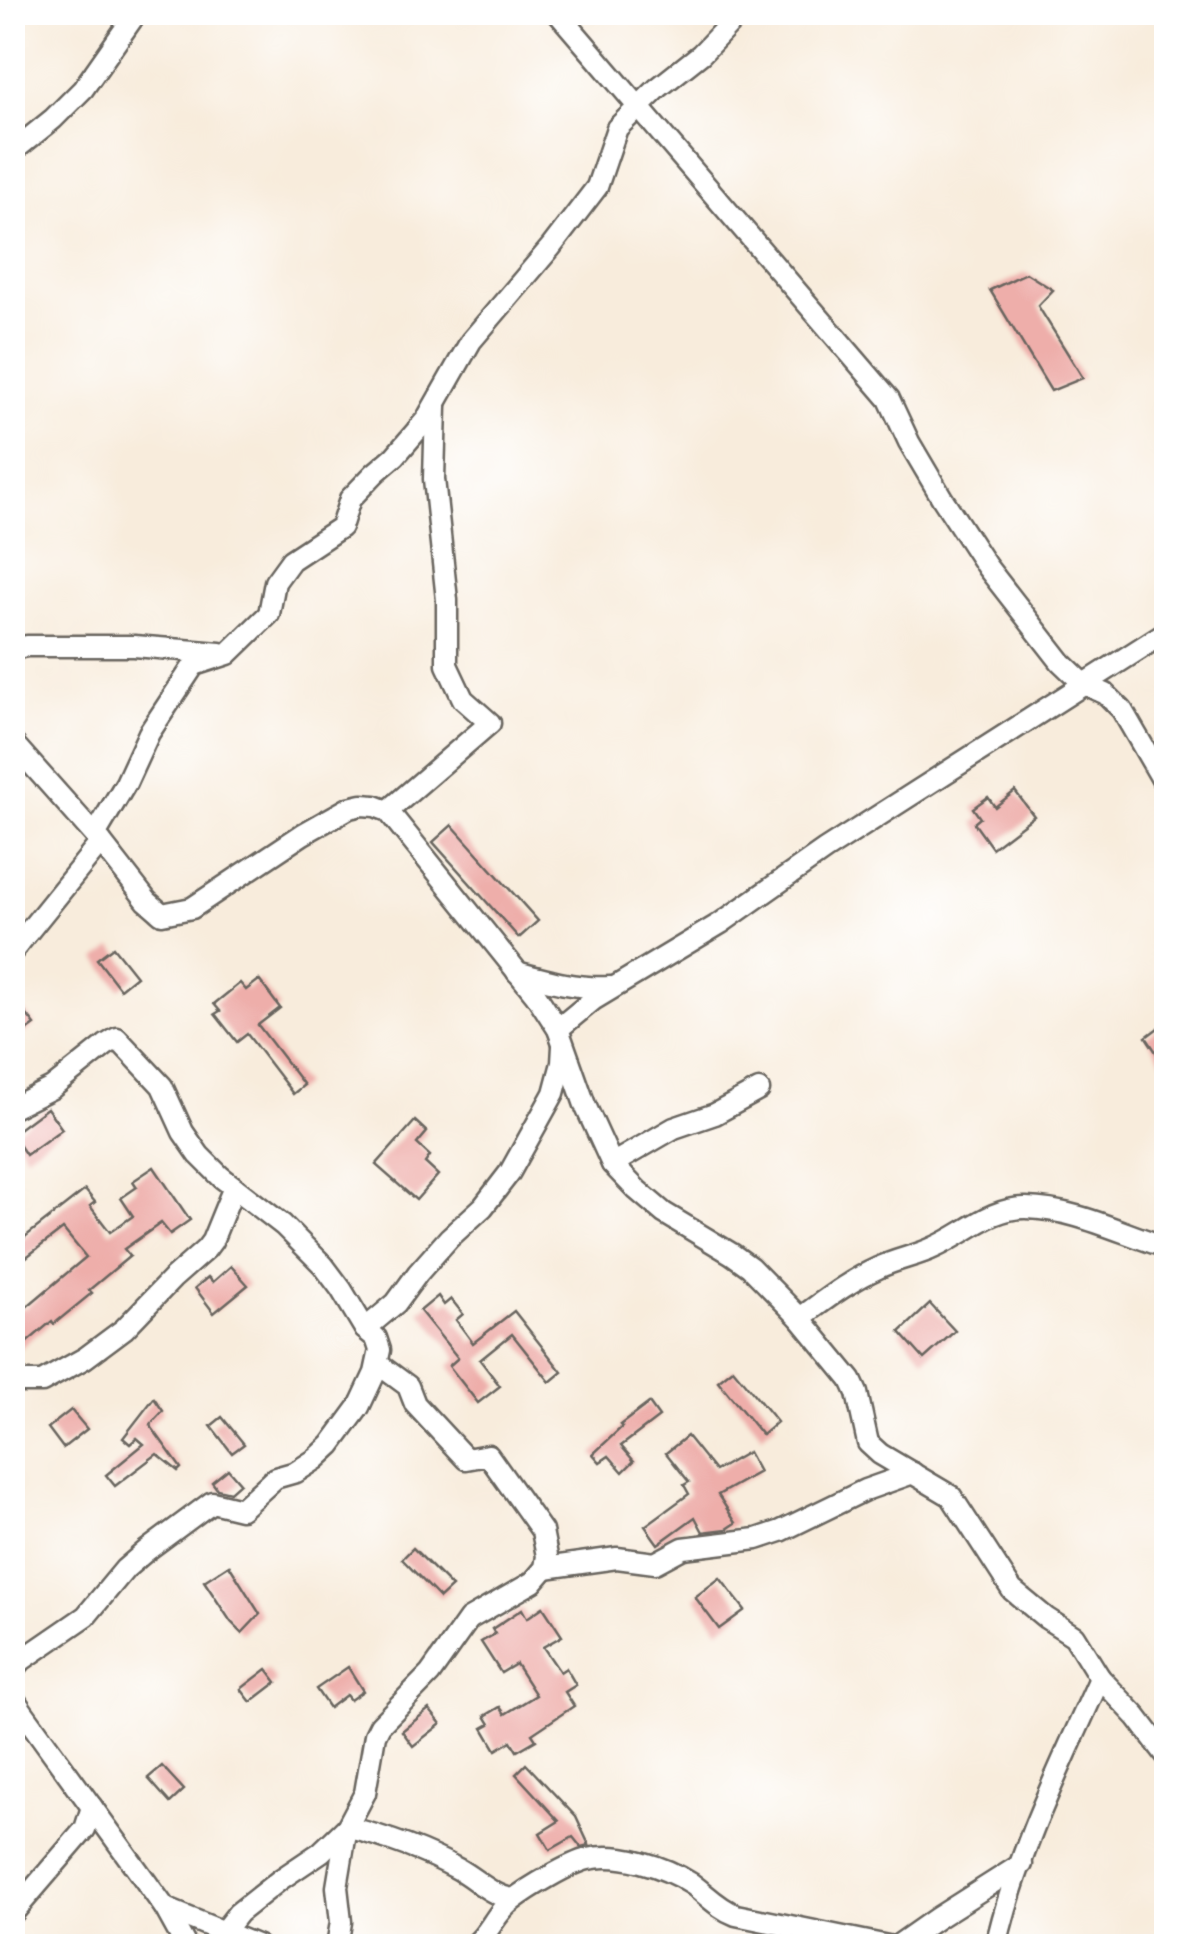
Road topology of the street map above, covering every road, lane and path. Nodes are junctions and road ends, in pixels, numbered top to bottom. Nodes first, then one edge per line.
1 (136, 12) edge
2 (557, 12) edge
3 (741, 12) edge
4 (638, 108) junction
5 (12, 152) edge
6 (436, 400) junction
7 (1166, 632) edge
8 (12, 649) edge
9 (228, 654) junction
10 (1084, 684) junction
11 (12, 742) edge
12 (1166, 786) edge
13 (388, 811) junction
14 (98, 838) junction
15 (12, 952) edge
16 (518, 972) junction
17 (617, 986) junction
18 (561, 1036) junction
19 (759, 1090) dead end
20 (12, 1108) edge
21 (612, 1164) junction
22 (234, 1187) junction
23 (1166, 1247) edge
24 (800, 1318) junction
25 (366, 1330) junction
26 (378, 1364) junction
27 (12, 1382) edge
28 (913, 1473) junction
29 (545, 1568) junction
30 (12, 1677) edge
31 (1100, 1678) junction
32 (13, 1696) edge
33 (1166, 1755) edge
34 (92, 1806) junction
35 (347, 1827) junction
36 (1022, 1864) junction
37 (513, 1899) junction
38 (164, 1908) junction
39 (12, 1914) edge
40 (217, 1939) edge
41 (186, 1946) edge
42 (258, 1946) edge
43 (337, 1946) edge
44 (473, 1946) edge
45 (888, 1946) edge
46 (897, 1946) edge
47 (996, 1946) edge

1 - 5 street
2 - 4 street
3 - 4 street
4 - 6 street
4 - 10 street
6 - 9 street
6 - 13 street
7 - 10 street
8 - 9 street
9 - 14 street
10 - 12 street
10 - 17 street
11 - 14 street
13 - 14 street
13 - 16 street
14 - 15 street
16 - 17 street
16 - 18 street
17 - 18 street
18 - 21 street
18 - 25 street
19 - 21 street
20 - 22 street
21 - 24 street
22 - 25 street
22 - 27 street
23 - 24 street
24 - 28 street
25 - 26 street
26 - 29 street
26 - 30 street
28 - 29 street
28 - 31 street
29 - 35 street
31 - 33 street
31 - 36 street
32 - 34 street
34 - 38 street
34 - 39 street
35 - 37 street
35 - 40 street
35 - 43 street
36 - 46 street
36 - 47 street
37 - 44 street
37 - 45 street
38 - 40 street
38 - 41 street
40 - 42 street

